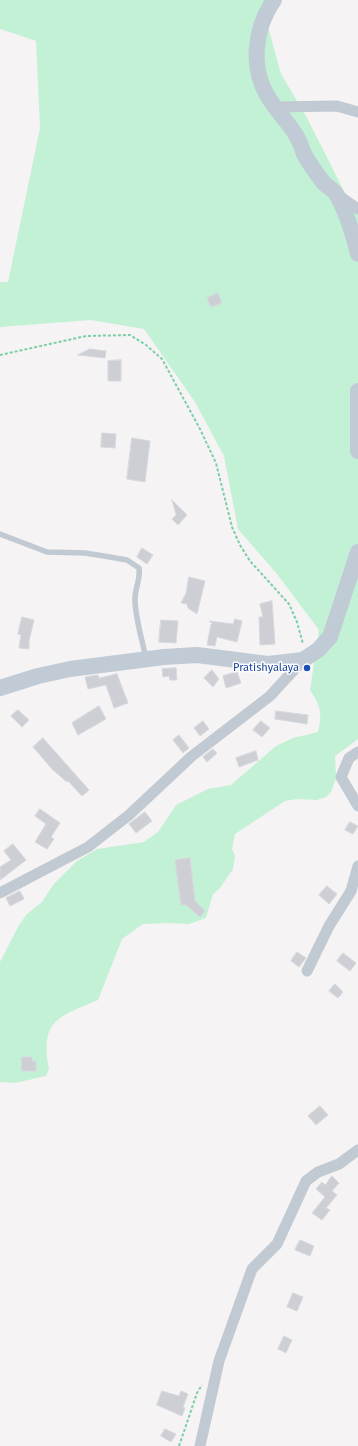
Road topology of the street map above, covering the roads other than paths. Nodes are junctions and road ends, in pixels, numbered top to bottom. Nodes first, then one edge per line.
1 (274, 0) edge
2 (275, 107) junction
3 (358, 112) edge
4 (336, 193) junction
5 (358, 209) edge
6 (358, 254) edge
7 (358, 391) edge
8 (358, 451) edge
9 (0, 534) edge
10 (358, 552) edge
11 (147, 659) junction
12 (305, 659) junction
13 (0, 688) edge
14 (358, 752) edge
15 (358, 806) edge
16 (358, 866) edge
17 (0, 893) edge
18 (307, 971) dead end
19 (358, 1150) edge
20 (200, 1446) edge

1 - 2 main road
2 - 3 street
2 - 4 main road
4 - 5 street
4 - 6 main road
7 - 8 main road
9 - 11 lane
10 - 12 main road
11 - 12 main road
11 - 13 main road
12 - 17 street
14 - 15 street
16 - 18 street
19 - 20 street

